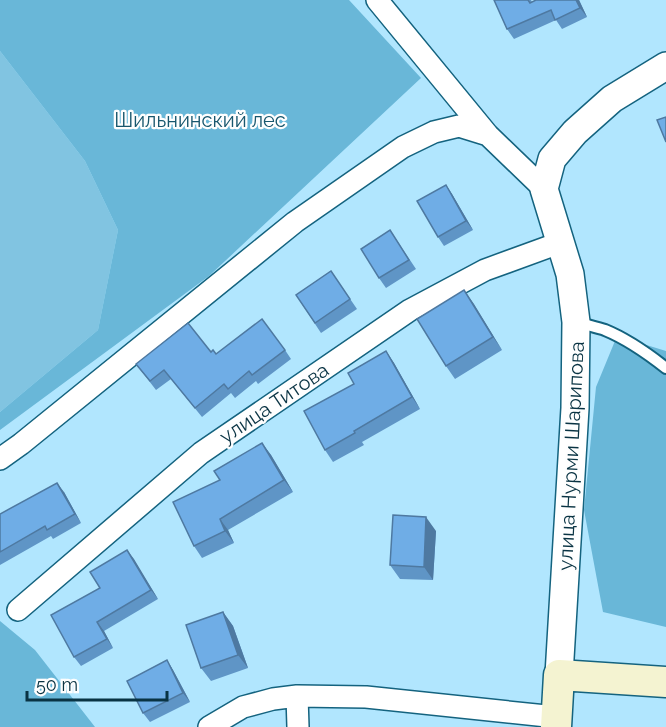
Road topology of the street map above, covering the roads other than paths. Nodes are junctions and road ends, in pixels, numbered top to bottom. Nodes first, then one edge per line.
1 (377, 0) edge
2 (666, 66) edge
3 (488, 135) junction
4 (544, 189) junction
5 (559, 243) junction
6 (576, 322) junction
7 (666, 368) edge
8 (0, 459) edge
9 (18, 610) dead end
10 (559, 675) junction
11 (666, 682) edge
12 (297, 696) junction
13 (556, 722) edge
14 (209, 727) edge
15 (297, 727) edge

1 - 3 street
2 - 4 street
3 - 4 street
3 - 8 street
4 - 5 street, улица Нурми Шарипова
5 - 6 street, улица Нурми Шарипова
5 - 9 street, улица Титова
6 - 7 lane
6 - 10 street, улица Нурми Шарипова
10 - 11 main road
10 - 13 main road, улица Нурми Шарипова
12 - 13 street
12 - 14 street
12 - 15 street

